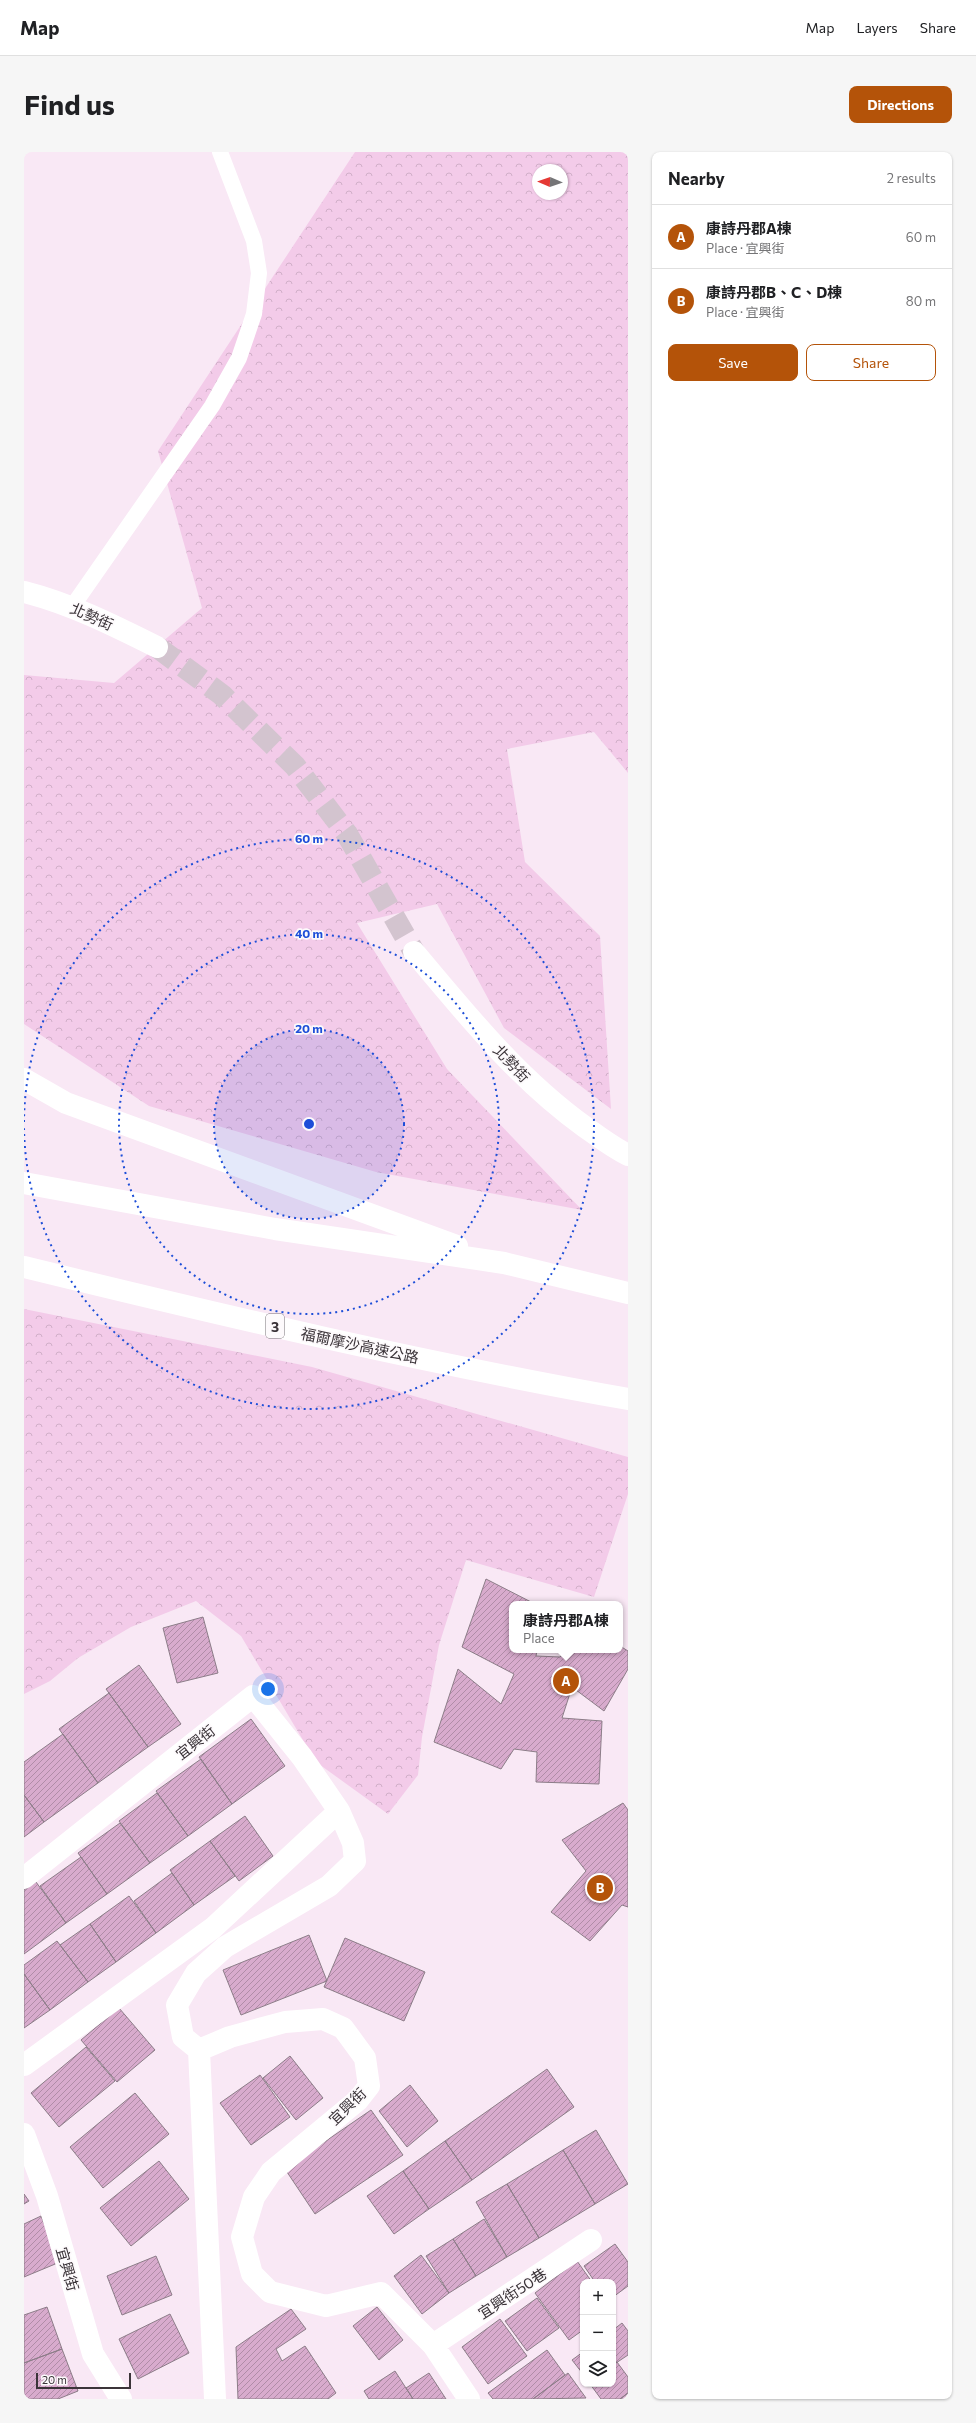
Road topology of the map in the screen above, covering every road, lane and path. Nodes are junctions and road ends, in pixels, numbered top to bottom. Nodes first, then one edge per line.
1 (220, 152) edge
2 (24, 592) edge
3 (72, 607) junction
4 (157, 647) tunnel mouth
5 (414, 952) tunnel mouth
6 (24, 1079) edge
7 (628, 1155) edge
8 (24, 1183) edge
9 (504, 1263) junction
10 (24, 1267) edge
11 (628, 1293) edge
12 (628, 1399) edge
13 (339, 1811) junction
14 (24, 1878) edge
15 (199, 2050) junction
16 (24, 2065) edge
17 (24, 2134) edge
18 (591, 2240) dead end
19 (433, 2345) junction
20 (121, 2399) edge
21 (215, 2399) edge
22 (469, 2399) edge

1 - 3 lane
2 - 3 main road, 北勢街
3 - 4 main road, 北勢街
5 - 7 main road, 北勢街
6 - 9 main road
8 - 9 main road
9 - 11 main road
10 - 12 main road, 福爾摩沙高速公路 / 3
13 - 14 main road, 宜興街
13 - 15 main road, 宜興街
13 - 16 main road
15 - 19 main road, 宜興街
15 - 21 main road
17 - 20 main road, 宜興街
18 - 19 main road, 宜興街50巷
19 - 22 main road, 宜興街

